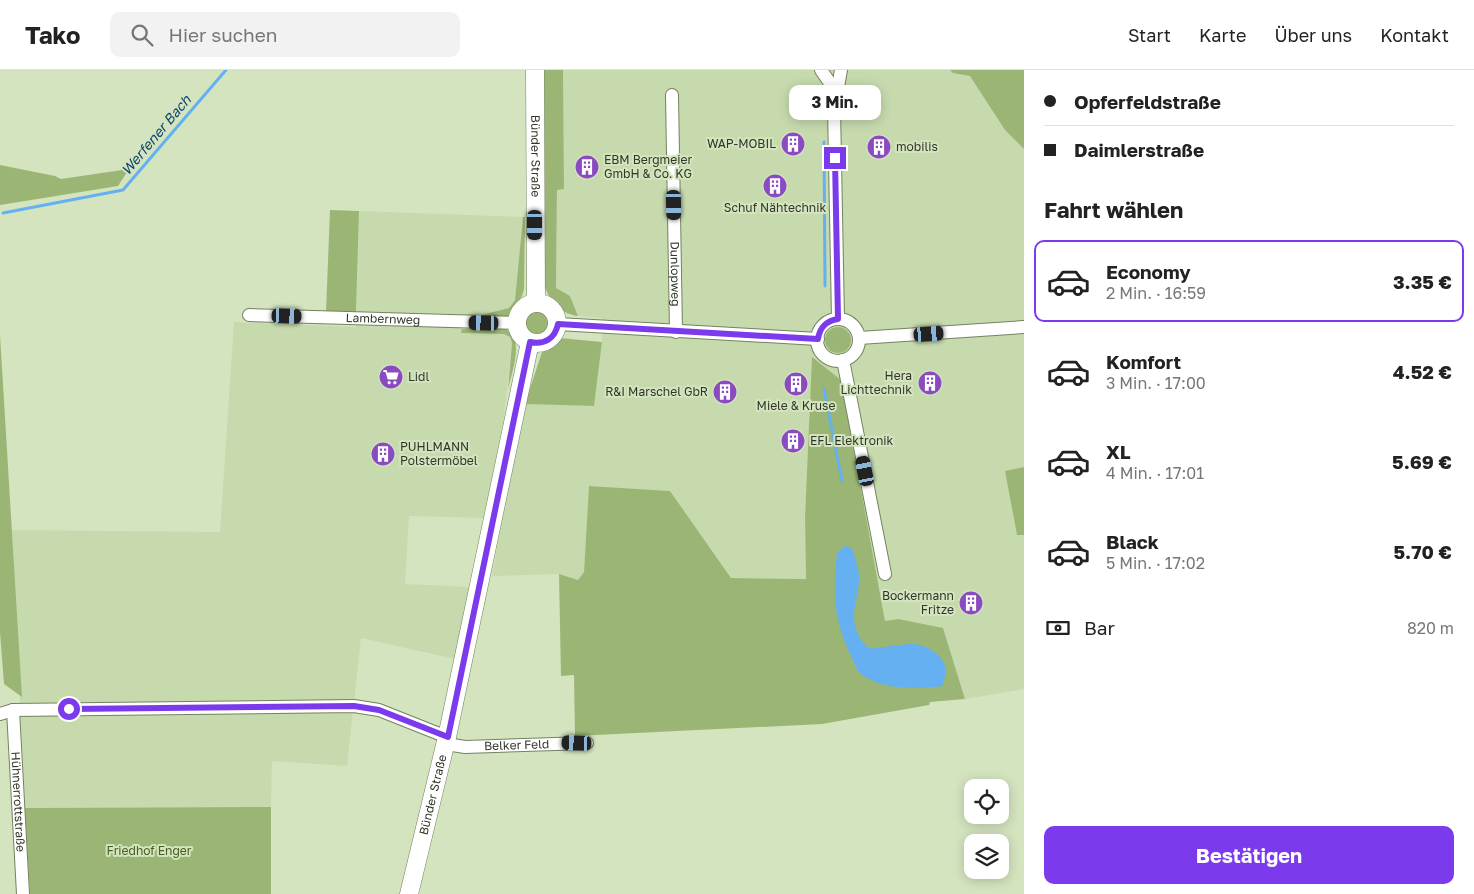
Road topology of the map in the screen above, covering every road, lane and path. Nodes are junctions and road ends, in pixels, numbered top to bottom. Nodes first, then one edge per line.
1 (535, 70) edge
2 (821, 70) edge
3 (841, 70) edge
4 (672, 95) dead end
5 (834, 108) junction
6 (536, 303) junction
7 (249, 315) dead end
8 (838, 319) junction
9 (517, 323) junction
10 (558, 324) junction
11 (1024, 327) edge
12 (676, 332) junction
13 (859, 338) junction
14 (818, 339) junction
15 (530, 342) junction
16 (843, 360) junction
17 (884, 574) dead end
18 (6, 712) edge
19 (447, 740) junction
20 (587, 743) dead end
21 (23, 894) edge
22 (409, 894) edge

1 - 6 street, Bünder Straße
2 - 5 street
3 - 5 street
4 - 12 street, Dunlopweg
5 - 8 street
6 - 9 street
6 - 10 street
7 - 9 street, Lambernweg
8 - 13 street
8 - 14 street
9 - 15 street
10 - 12 street
10 - 15 street
11 - 13 street
12 - 14 street
13 - 16 street
14 - 16 street
15 - 19 street, Bünder Straße
16 - 17 street
18 - 19 street, Belker Feld
18 - 21 street, Hühnerrottstraße
19 - 20 street, Belker Feld
19 - 22 street, Bünder Straße

